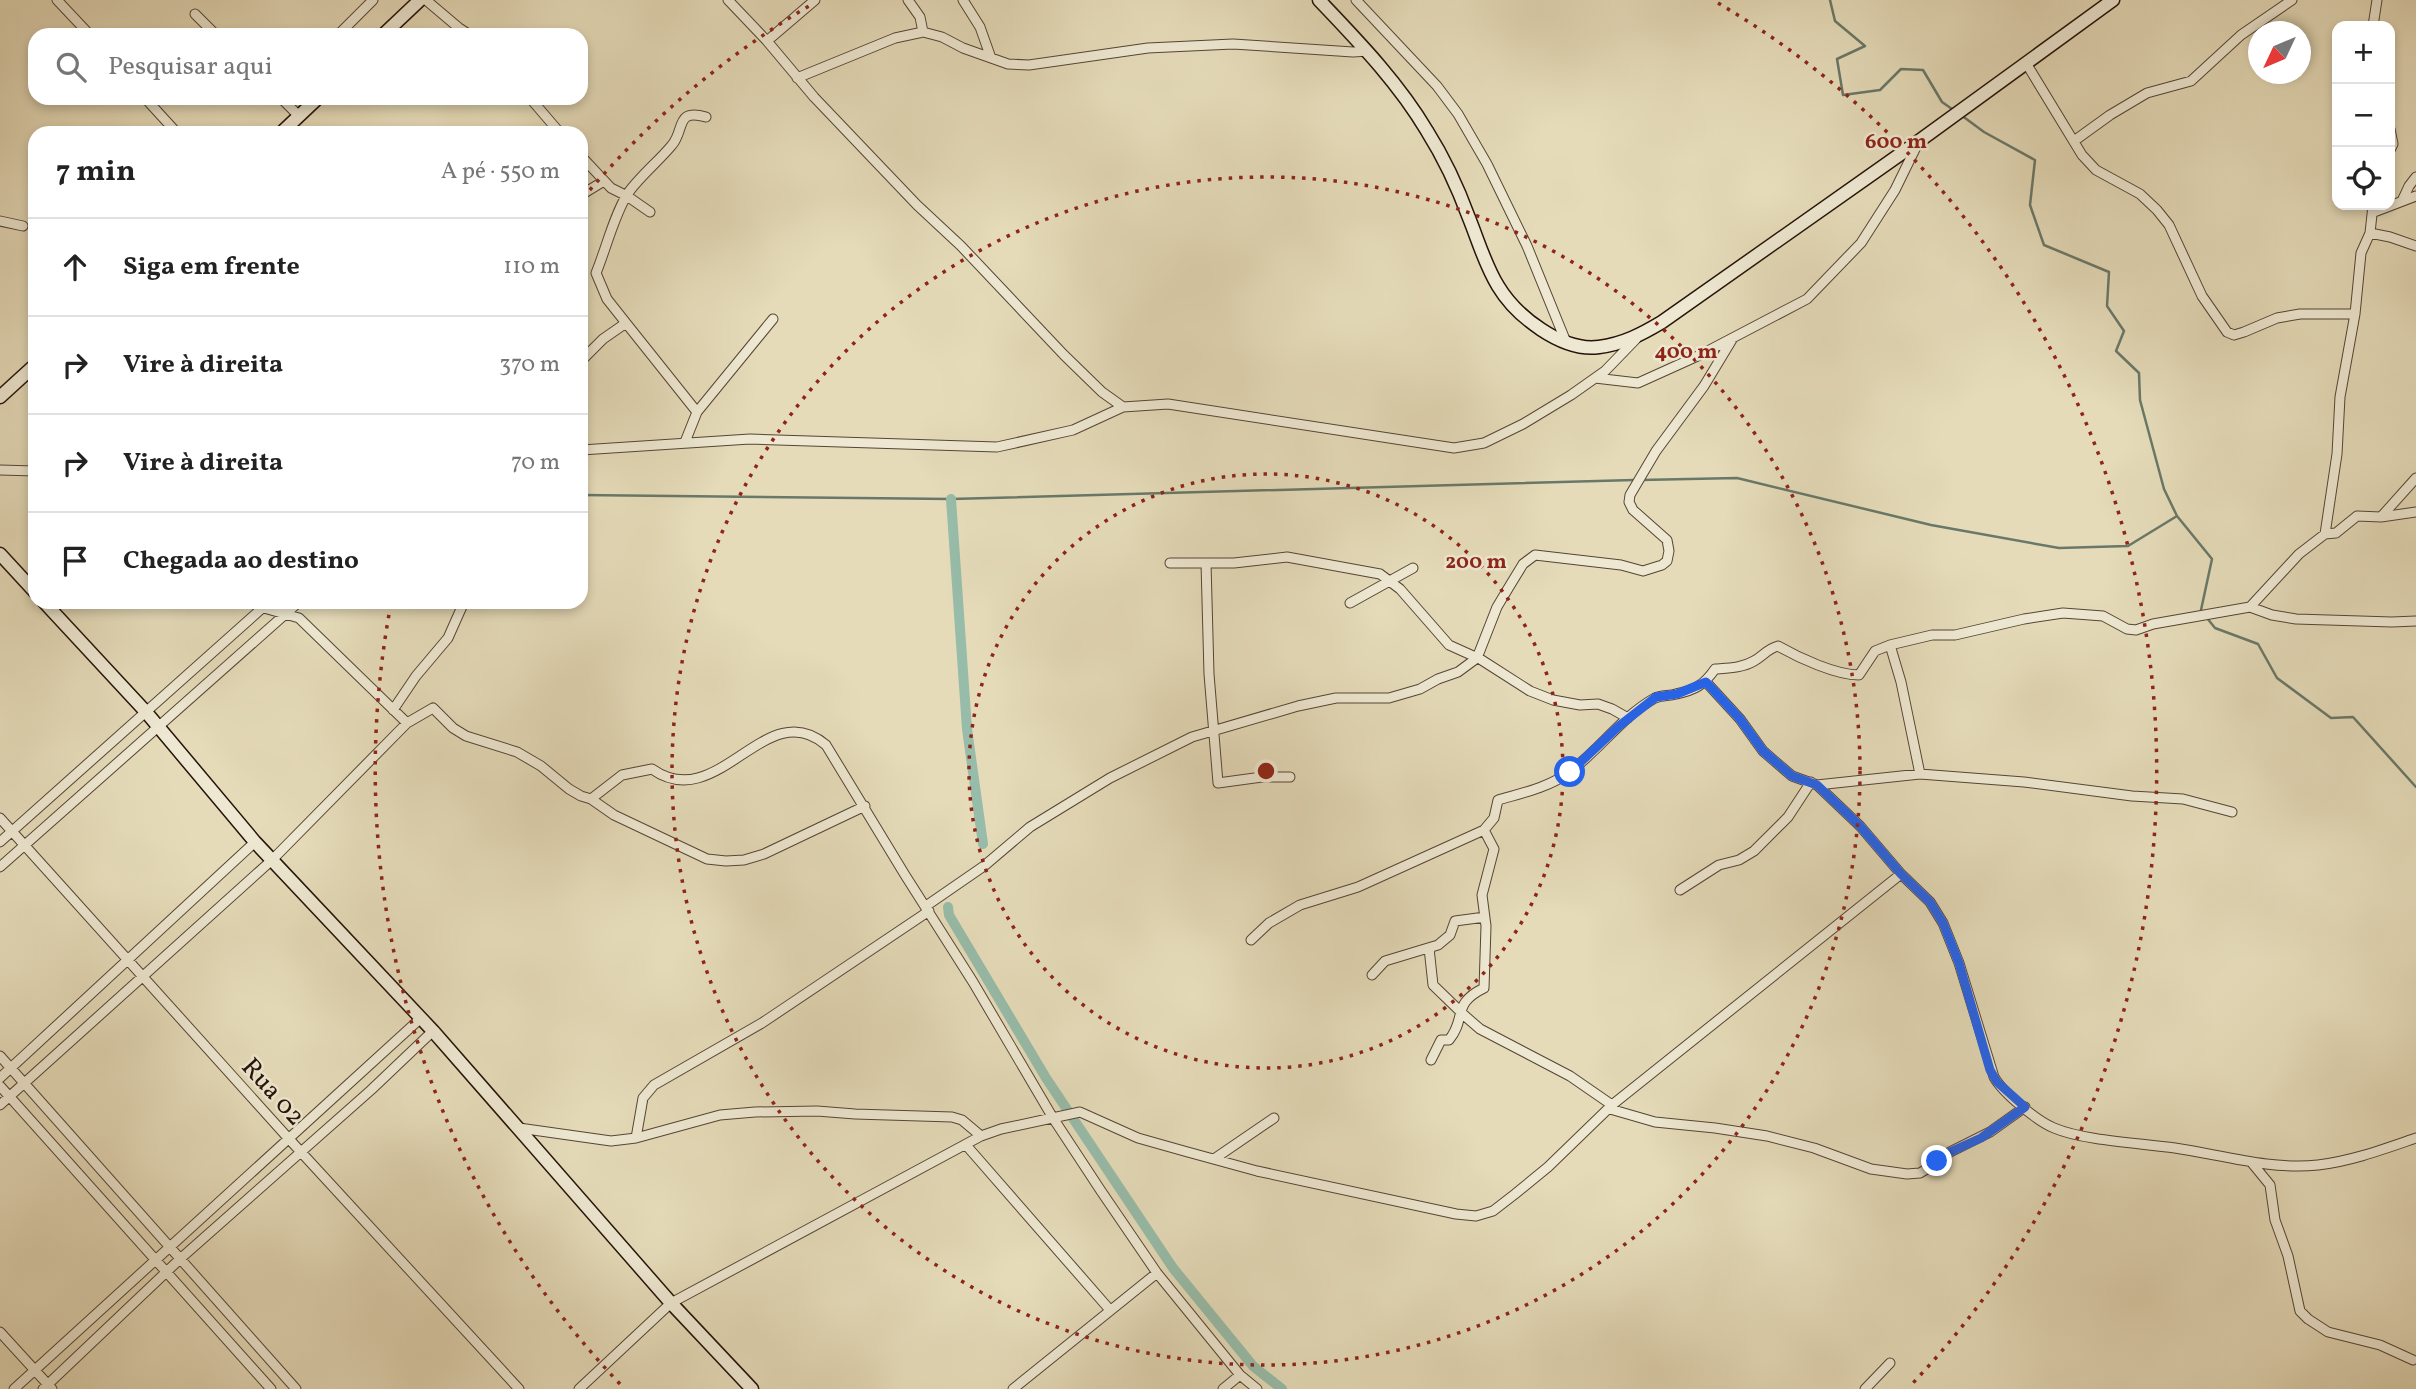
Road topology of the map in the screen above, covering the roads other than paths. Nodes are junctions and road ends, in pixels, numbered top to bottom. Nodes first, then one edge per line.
1 (57, 0) edge
2 (373, 0) edge
3 (420, 0) edge
4 (426, 0) edge
5 (728, 0) edge
6 (816, 0) edge
7 (1319, 0) edge
8 (1356, 0) edge
9 (2113, 0) edge
10 (2292, 0) edge
11 (2377, 0) edge
12 (967, 1) edge
13 (914, 2) edge
14 (195, 14) dead end
15 (2374, 21) edge
16 (83, 28) edge
17 (209, 28) edge
18 (345, 28) edge
19 (390, 28) edge
20 (460, 28) edge
21 (923, 32) junction
22 (767, 41) junction
23 (1368, 51) junction
24 (991, 58) junction
25 (2026, 63) junction
26 (797, 78) junction
27 (151, 105) edge
28 (288, 105) edge
29 (311, 105) edge
30 (536, 105) edge
31 (299, 116) junction
32 (706, 117) dead end
33 (171, 126) edge
34 (288, 126) edge
35 (554, 126) edge
36 (1924, 137) junction
37 (2074, 141) junction
38 (588, 164) edge
39 (2416, 177) edge
40 (604, 181) junction
41 (588, 191) edge
42 (627, 195) junction
43 (2416, 196) edge
44 (2402, 201) junction
45 (2395, 203) edge
46 (2374, 210) edge
47 (650, 212) dead end
48 (0, 220) edge
49 (23, 226) dead end
50 (2371, 233) junction
51 (2416, 246) edge
52 (2355, 314) junction
53 (772, 319) dead end
54 (626, 323) junction
55 (1637, 337) junction
56 (1733, 338) junction
57 (1566, 342) junction
58 (588, 354) edge
59 (28, 371) edge
60 (1595, 378) junction
61 (0, 397) edge
62 (1123, 407) junction
63 (697, 412) junction
64 (685, 442) junction
65 (588, 449) edge
66 (1, 469) edge
67 (28, 471) edge
68 (2416, 478) edge
69 (2416, 512) edge
70 (2381, 517) junction
71 (2325, 534) junction
72 (0, 554) edge
73 (1170, 563) dead end
74 (1206, 563) junction
75 (1413, 568) dead end
76 (1391, 580) junction
77 (28, 584) edge
78 (1350, 603) dead end
79 (2250, 607) junction
80 (50, 609) edge
81 (262, 609) edge
82 (275, 609) edge
83 (291, 609) edge
84 (461, 609) edge
85 (286, 614) junction
86 (2416, 621) edge
87 (1890, 645) junction
88 (1477, 658) junction
89 (1706, 682) junction
90 (393, 710) junction
91 (146, 712) junction
92 (1628, 718) junction
93 (407, 723) junction
94 (159, 727) junction
95 (1213, 729) junction
96 (1920, 774) junction
97 (1290, 777) dead end
98 (1814, 784) junction
99 (591, 799) junction
100 (865, 807) junction
101 (2232, 812) dead end
102 (0, 818) edge
103 (1485, 830) junction
104 (11, 832) junction
105 (0, 842) edge
106 (255, 842) junction
107 (24, 846) junction
108 (272, 860) junction
109 (0, 867) edge
110 (1901, 874) junction
111 (1680, 890) dead end
112 (928, 908) junction
113 (1485, 916) junction
114 (1251, 940) dead end
115 (1429, 948) junction
116 (128, 960) junction
117 (1372, 975) dead end
118 (142, 976) junction
119 (1460, 1011) junction
120 (421, 1018) junction
121 (433, 1031) junction
122 (0, 1056) edge
123 (1432, 1060) dead end
124 (10, 1068) junction
125 (0, 1078) edge
126 (24, 1083) junction
127 (0, 1086) edge
128 (10, 1097) junction
129 (0, 1105) edge
130 (1611, 1107) junction
131 (2025, 1107) junction
132 (1053, 1118) junction
133 (1274, 1118) dead end
134 (519, 1128) junction
135 (981, 1136) junction
136 (636, 1138) junction
137 (2416, 1138) edge
138 (289, 1139) junction
139 (966, 1145) junction
140 (301, 1151) junction
141 (1214, 1159) junction
142 (2252, 1163) junction
143 (2276, 1163) junction
144 (2268, 1179) junction
145 (168, 1246) junction
146 (180, 1259) junction
147 (155, 1260) junction
148 (168, 1272) junction
149 (1157, 1273) junction
150 (671, 1303) junction
151 (1110, 1310) junction
152 (0, 1332) edge
153 (2413, 1360) dead end
154 (1890, 1363) dead end
155 (34, 1371) junction
156 (282, 1375) junction
157 (1240, 1375) junction
158 (48, 1387) edge
159 (269, 1388) edge
160 (13, 1389) edge
161 (296, 1389) edge
162 (519, 1389) edge
163 (579, 1389) edge
164 (752, 1389) edge
165 (1013, 1389) edge
166 (1223, 1389) edge
167 (1257, 1389) edge
168 (1865, 1389) edge

1 - 16 street
2 - 18 street
3 - 19 main road
4 - 20 street
5 - 22 street
6 - 22 street
7 - 23 main road
8 - 57 street
9 - 25 main road
10 - 37 street
11 - 15 street
12 - 24 street
13 - 21 street
14 - 17 street
21 - 24 street
21 - 26 street
22 - 26 street
23 - 24 street
23 - 57 main road
25 - 36 main road
25 - 37 street
26 - 62 street
27 - 33 street
28 - 31 street
29 - 31 main road
30 - 35 street
31 - 34 main road
32 - 42 street
36 - 55 main road
36 - 56 street
37 - 52 street
38 - 40 street
39 - 44 street
40 - 41 street
40 - 42 street
42 - 47 street
42 - 54 street
43 - 44 street
44 - 45 street
46 - 50 street
48 - 49 street
50 - 51 street
50 - 52 street
52 - 71 street
53 - 63 street
54 - 58 street
54 - 63 street
55 - 57 main road
55 - 60 street
56 - 60 street
56 - 88 street
59 - 61 main road
60 - 62 street
62 - 64 street
63 - 64 street
64 - 65 street
66 - 67 street
68 - 70 street
69 - 70 street
70 - 71 street
71 - 79 street
72 - 77 main road
73 - 74 street
74 - 76 street
74 - 95 street
75 - 76 street
76 - 78 street
76 - 88 street
79 - 86 street
79 - 87 street
80 - 91 main road
81 - 91 street
82 - 85 street
83 - 85 street
84 - 90 street
85 - 90 street
85 - 94 street
87 - 89 street
87 - 96 street
88 - 92 street
88 - 95 street
89 - 92 street
89 - 98 street
90 - 93 street
91 - 94 main road
91 - 104 street
92 - 103 street
93 - 99 street
93 - 108 street
94 - 106 main road
94 - 107 street
95 - 97 street
95 - 112 street
96 - 98 street
96 - 101 street
98 - 110 street
98 - 111 street
99 - 100 street
99 - 100 street
100 - 112 street
102 - 104 street, Rua 02
103 - 113 street
103 - 114 street
104 - 105 street
104 - 107 street, Rua 02
106 - 108 main road
106 - 116 street
107 - 109 street
107 - 116 street, Rua 02
108 - 118 street
108 - 120 main road
110 - 130 street
110 - 131 street
112 - 132 street
112 - 136 street
113 - 115 street
113 - 119 street
115 - 117 street
115 - 119 street
116 - 118 street, Rua 02
116 - 124 street
118 - 126 street
118 - 138 street, Rua 02
119 - 123 street
119 - 130 street
120 - 121 main road
120 - 138 street
121 - 134 main road
121 - 140 street
122 - 124 street
124 - 125 street
124 - 126 street
126 - 128 street
126 - 145 street
127 - 128 street
128 - 129 street
128 - 147 street
130 - 131 street
130 - 141 street
131 - 142 street
132 - 135 street
132 - 141 street
132 - 149 street
133 - 141 street
134 - 136 street
134 - 150 main road
135 - 136 street
135 - 139 street
137 - 143 street
138 - 140 street, Rua 02
138 - 145 street
139 - 150 street
139 - 151 street
140 - 146 street
140 - 162 street, Rua 02
142 - 143 street
142 - 144 street
143 - 144 street
144 - 153 street
145 - 146 street
145 - 147 street
146 - 148 street
146 - 156 street
147 - 148 street
147 - 155 street
148 - 158 street
148 - 159 street
149 - 151 street
149 - 157 street
150 - 163 street
150 - 164 main road
151 - 165 street
152 - 155 street
154 - 168 street
155 - 158 street
155 - 160 street
156 - 159 street
156 - 161 street
157 - 166 street
157 - 167 street

